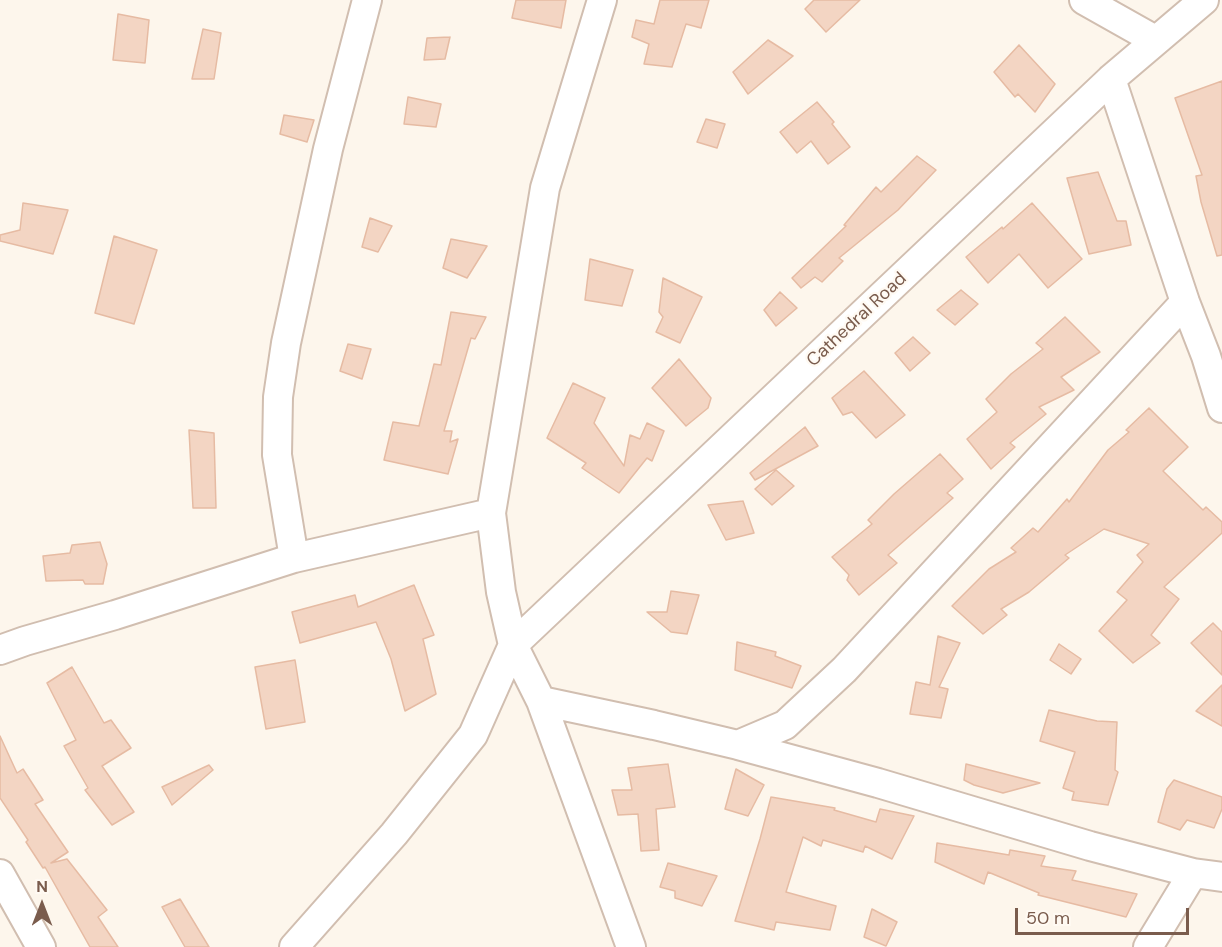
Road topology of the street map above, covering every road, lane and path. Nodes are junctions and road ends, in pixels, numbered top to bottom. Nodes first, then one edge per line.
1 (367, 0) edge
2 (602, 0) edge
3 (1084, 0) edge
4 (1204, 0) edge
5 (1155, 40) junction
6 (1111, 79) junction
7 (1185, 302) junction
8 (1222, 408) edge
9 (491, 513) junction
10 (294, 558) junction
11 (513, 645) junction
12 (0, 650) edge
13 (542, 701) junction
14 (738, 745) junction
15 (1193, 873) junction
16 (0, 874) edge
17 (1222, 876) edge
18 (299, 945) edge
19 (41, 947) edge
20 (631, 947) edge
21 (1148, 947) edge

1 - 10 street
2 - 9 street
3 - 5 street
4 - 5 street, Cathedral Road
5 - 6 street, Cathedral Road
6 - 7 street
6 - 11 street, Cathedral Road
7 - 8 street
7 - 14 street
9 - 10 street
9 - 11 street
10 - 12 street
11 - 13 street
11 - 18 street
13 - 14 street
13 - 20 street
14 - 15 street
15 - 17 street
15 - 21 street
16 - 19 street

